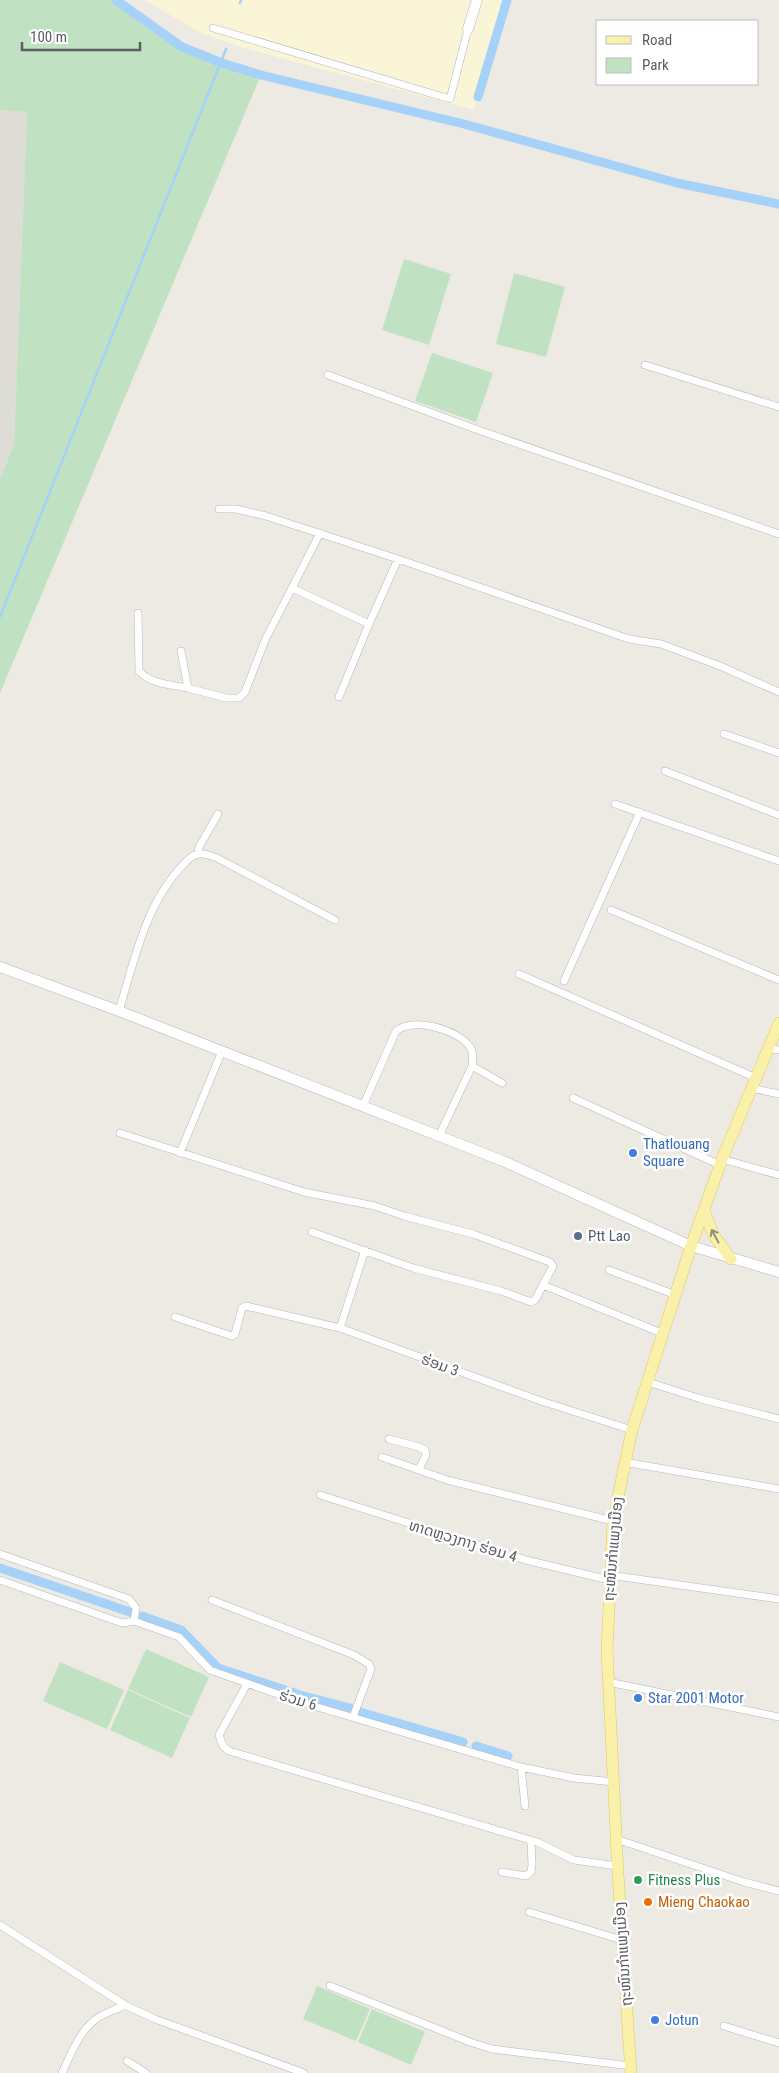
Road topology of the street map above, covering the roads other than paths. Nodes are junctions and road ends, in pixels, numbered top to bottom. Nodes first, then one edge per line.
1 (477, 0) edge
2 (213, 28) dead end
3 (468, 29) joint
4 (645, 366) dead end
5 (328, 374) dead end
6 (779, 408) edge
7 (219, 509) dead end
8 (320, 533) junction
9 (779, 534) edge
10 (398, 559) junction
11 (292, 588) junction
12 (138, 613) dead end
13 (369, 624) junction
14 (181, 651) dead end
15 (188, 688) junction
16 (779, 692) edge
17 (339, 697) dead end
18 (724, 734) dead end
19 (779, 753) edge
20 (665, 771) dead end
21 (615, 804) dead end
22 (640, 812) junction
23 (218, 814) dead end
24 (779, 815) edge
25 (198, 853) junction
26 (779, 861) edge
27 (611, 910) dead end
28 (335, 920) dead end
29 (0, 967) edge
30 (519, 974) dead end
31 (779, 980) edge
32 (564, 981) dead end
33 (119, 1011) junction
34 (779, 1023) edge
35 (774, 1049) edge
36 (222, 1051) junction
37 (472, 1066) junction
38 (502, 1083) dead end
39 (753, 1083) junction
40 (779, 1094) edge
41 (573, 1098) dead end
42 (363, 1106) junction
43 (120, 1133) dead end
44 (439, 1136) junction
45 (180, 1153) junction
46 (721, 1162) junction
47 (779, 1175) edge
48 (704, 1210) junction
49 (312, 1232) dead end
50 (691, 1246) junction
51 (365, 1250) junction
52 (731, 1259) junction
53 (609, 1270) dead end
54 (779, 1272) edge
55 (543, 1285) junction
56 (676, 1295) junction
57 (175, 1317) dead end
58 (340, 1328) junction
59 (664, 1334) junction
60 (648, 1382) junction
61 (779, 1419) edge
62 (632, 1430) junction
63 (390, 1438) dead end
64 (382, 1457) dead end
65 (624, 1462) junction
66 (419, 1469) junction
67 (779, 1489) edge
68 (320, 1495) dead end
69 (613, 1521) junction
70 (0, 1554) edge
71 (609, 1578) junction
72 (0, 1580) edge
73 (779, 1599) edge
74 (212, 1600) dead end
75 (134, 1621) junction
76 (608, 1682) junction
77 (247, 1684) junction
78 (353, 1717) junction
79 (779, 1717) edge
80 (521, 1767) junction
81 (614, 1782) junction
82 (525, 1806) dead end
83 (616, 1838) junction
84 (531, 1841) junction
85 (618, 1866) junction
86 (502, 1872) dead end
87 (779, 1891) edge
88 (529, 1912) dead end
89 (0, 1925) edge
90 (622, 1940) junction
91 (330, 1986) dead end
92 (125, 2005) junction
93 (724, 2026) dead end
94 (779, 2043) edge
95 (127, 2061) dead end
96 (631, 2070) edge
97 (62, 2073) edge
98 (146, 2073) edge
99 (304, 2073) edge

1 - 3 main road
2 - 3 street
4 - 6 street
5 - 9 street
7 - 8 street
8 - 10 street
8 - 11 street
10 - 13 street
10 - 16 street
11 - 13 street
11 - 15 street
12 - 15 street
13 - 17 street
14 - 15 street
18 - 19 street
20 - 24 street
21 - 22 street
22 - 26 street
22 - 32 street
23 - 25 street
25 - 28 street
25 - 33 street
27 - 31 street
29 - 33 main road
30 - 39 street
33 - 36 main road
34 - 35 main road, ຖະໜົນກຳແພງເມືອງ
35 - 39 main road, ຖະໜົນກຳແພງເມືອງ
36 - 42 main road
36 - 45 street
37 - 38 street
37 - 42 street
37 - 44 street
39 - 40 street
39 - 46 main road, ຖະໜົນກຳແພງເມືອງ
41 - 46 street
42 - 44 main road
43 - 45 street
44 - 50 main road
45 - 55 street
46 - 47 street
46 - 48 main road, ຖະໜົນກຳແພງເມືອງ
48 - 50 main road, ຖະໜົນກຳແພງເມືອງ
52 -> 48 main road
49 - 51 street
50 - 52 main road
50 - 56 main road, ຖະໜົນກຳແພງເມືອງ
51 - 55 street
51 - 58 street
52 - 54 main road
53 - 56 street
55 - 59 street
56 - 59 main road, ຖະໜົນກຳແພງເມືອງ
57 - 58 street, ຮ່ອມ 3
58 - 62 street, ຮ່ອມ 3
59 - 60 main road, ຖະໜົນກຳແພງເມືອງ
60 - 61 street
60 - 62 main road, ຖະໜົນກຳແພງເມືອງ
62 - 65 main road, ຖະໜົນກຳແພງເມືອງ
63 - 66 street
64 - 66 street
65 - 67 street
65 - 69 main road, ຖະໜົນກຳແພງເມືອງ
66 - 69 street
68 - 71 street, ທາດຫຼວງກາງ ຮ່ອມ 4
69 - 71 main road, ຖະໜົນກຳແພງເມືອງ
70 - 75 street
71 - 73 street, ທາດຫຼວງກາງ ຮ່ອມ 4
71 - 76 main road, ຖະໜົນກຳແພງເມືອງ
72 - 75 street, ຮ່ວມ 6
74 - 78 street
75 - 77 street, ຮ່ວມ 6
76 - 79 street
76 - 81 main road, ຖະໜົນກຳແພງເມືອງ
77 - 78 street, ຮ່ວມ 6
77 - 84 street
78 - 80 street, ຮ່ວມ 6
80 - 81 street, ຮ່ວມ 6
80 - 82 street
81 - 83 main road, ຖະໜົນກຳແພງເມືອງ
83 - 85 main road, ຖະໜົນກຳແພງເມືອງ
83 - 87 street
84 - 85 street
84 - 86 street
85 - 90 main road, ຖະໜົນກຳແພງເມືອງ
88 - 90 street
89 - 92 street
90 - 96 main road, ຖະໜົນກຳແພງເມືອງ
91 - 96 street
92 - 97 street
92 - 99 street
93 - 94 street
95 - 98 street

